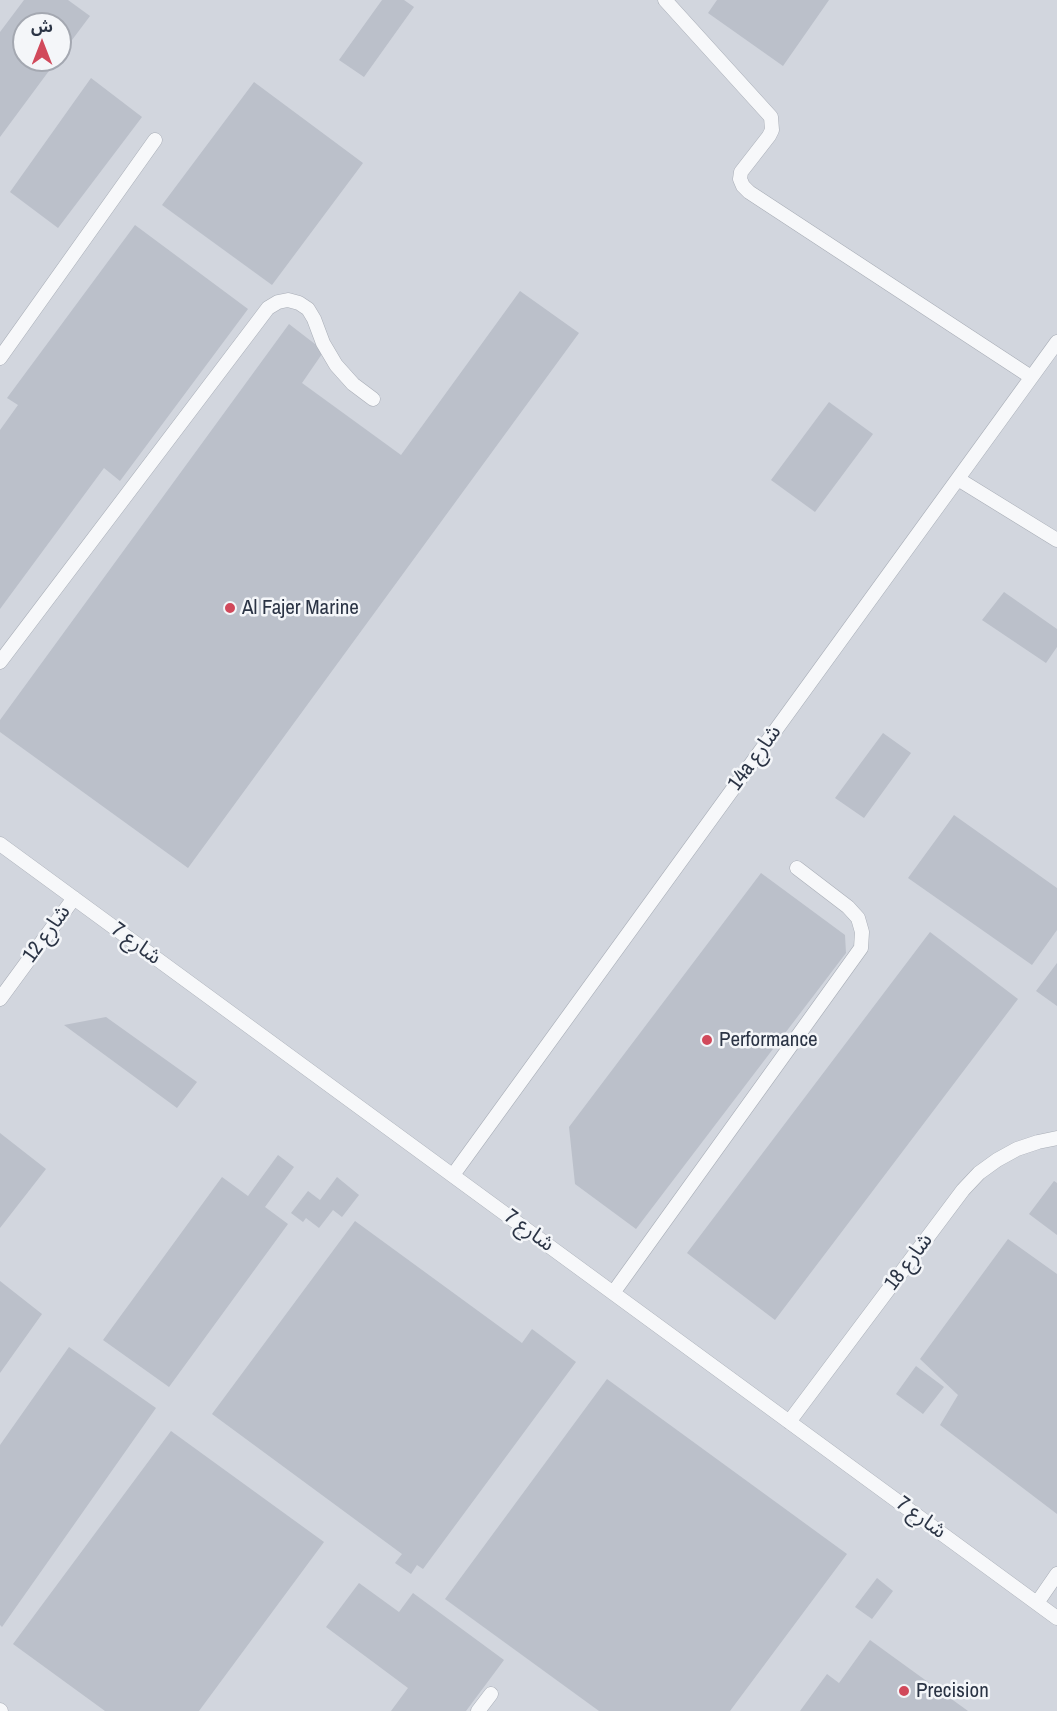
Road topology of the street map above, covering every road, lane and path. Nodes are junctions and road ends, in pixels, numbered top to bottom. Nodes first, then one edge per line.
1 (665, 0) edge
2 (155, 140) dead end
3 (1057, 342) edge
4 (0, 358) edge
5 (1031, 377) junction
6 (373, 399) dead end
7 (958, 479) junction
8 (1057, 540) edge
9 (0, 662) edge
10 (0, 844) edge
11 (797, 868) dead end
12 (74, 898) junction
13 (0, 999) edge
14 (1057, 1138) edge
15 (453, 1175) junction
16 (613, 1293) junction
17 (789, 1422) junction
18 (1057, 1574) edge
19 (1037, 1603) junction
20 (1057, 1618) edge
21 (491, 1694) dead end
22 (478, 1711) edge

1 - 5 lane
2 - 4 lane
3 - 5 lane, 14a شارع
5 - 7 lane, 14a شارع
6 - 9 lane
7 - 8 lane
7 - 15 lane, 14a شارع
10 - 12 lane, شارع 7
11 - 16 lane
12 - 13 lane, شارع 12
12 - 15 lane, شارع 7
14 - 17 lane, شارع 18
15 - 16 lane, شارع 7
16 - 17 lane, شارع 7
17 - 19 lane, شارع 7
18 - 19 lane
19 - 20 lane, شارع 7
21 - 22 lane

